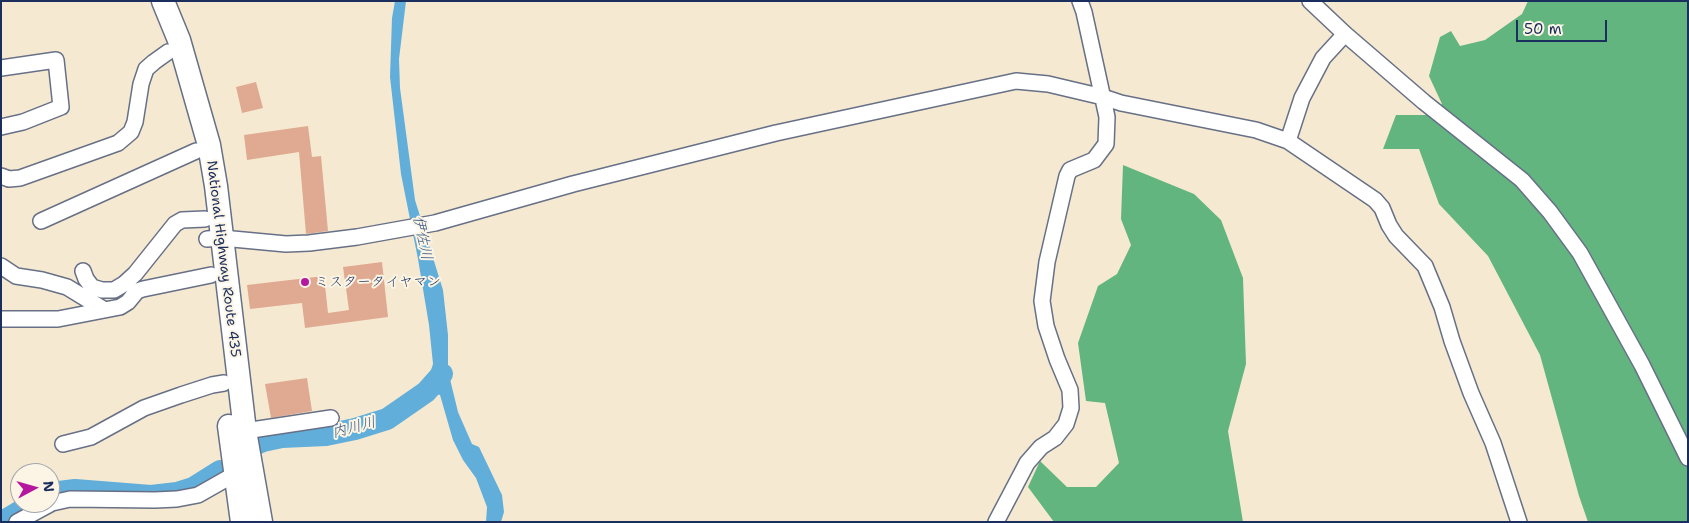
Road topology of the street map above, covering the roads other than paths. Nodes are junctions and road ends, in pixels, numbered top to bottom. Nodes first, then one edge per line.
1 (147, 1) edge
2 (163, 1) edge
3 (1080, 1) edge
4 (1310, 1) edge
5 (1346, 34) junction
6 (168, 52) junction
7 (1, 68) edge
8 (1103, 97) junction
9 (2, 122) edge
10 (1288, 141) junction
11 (196, 150) junction
12 (1, 176) edge
13 (41, 221) dead end
14 (211, 232) junction
15 (1, 266) edge
16 (83, 271) dead end
17 (211, 275) junction
18 (103, 309) junction
19 (1, 319) edge
20 (224, 383) junction
21 (331, 418) dead end
22 (245, 432) junction
23 (63, 444) dead end
24 (1688, 458) edge
25 (235, 474) junction
26 (17, 522) edge
27 (242, 522) edge
28 (260, 522) edge
29 (996, 522) edge
30 (1519, 522) edge

1 - 6 highway, National Highway Route 435
2 - 14 highway, National Highway Route 435
3 - 8 street
4 - 5 street
5 - 10 street
5 - 24 street
6 - 11 highway, National Highway Route 435
6 - 12 street
7 - 9 street
8 - 10 street
8 - 14 street
8 - 29 street
10 - 30 street
11 - 13 street
11 - 14 highway, National Highway Route 435
14 - 16 street
14 - 17 highway, National Highway Route 435
14 - 22 highway, National Highway Route 435
15 - 18 street
17 - 18 street
17 - 20 highway, National Highway Route 435
18 - 19 street
20 - 23 street
20 - 25 highway, National Highway Route 435
21 - 22 street
22 - 28 highway, National Highway Route 435
25 - 26 street
25 - 27 highway, National Highway Route 435

